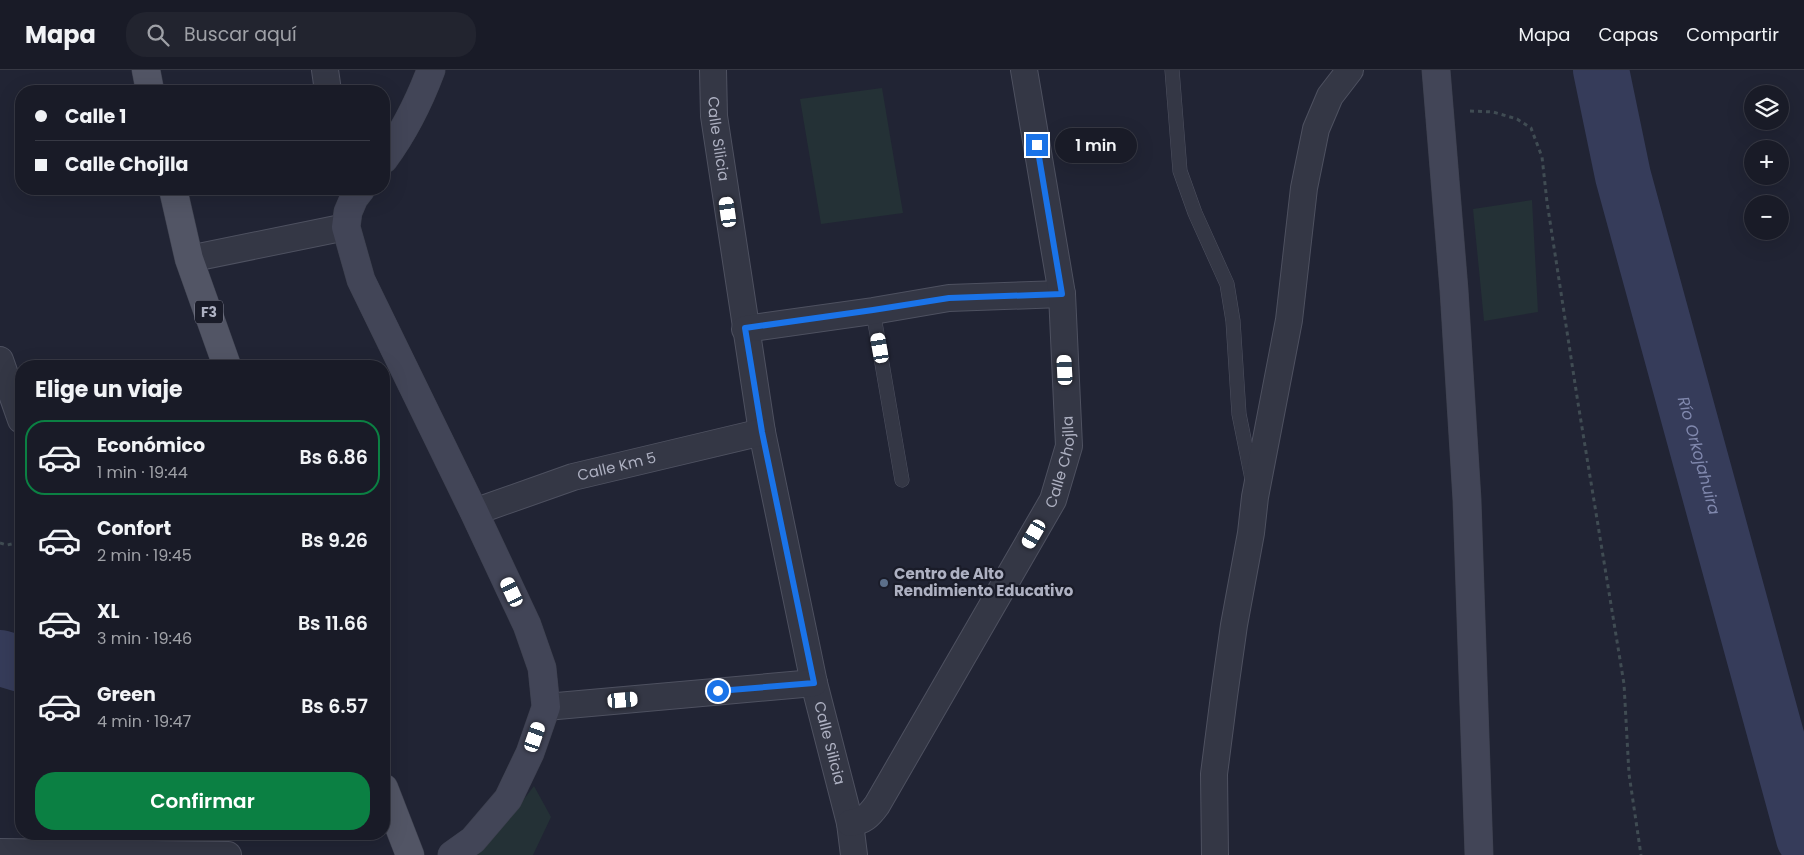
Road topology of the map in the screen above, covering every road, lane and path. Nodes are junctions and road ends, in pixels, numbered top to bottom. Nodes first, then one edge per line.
1 (146, 70) edge
2 (325, 70) edge
3 (431, 70) edge
4 (713, 70) edge
5 (1024, 70) edge
6 (1172, 70) edge
7 (1350, 70) edge
8 (1436, 70) edge
9 (149, 85) edge
10 (327, 85) edge
11 (1440, 111) junction
12 (390, 151) edge
13 (174, 195) edge
14 (355, 195) edge
15 (346, 228) junction
16 (189, 259) junction
17 (1062, 294) junction
18 (873, 310) junction
19 (745, 328) junction
20 (0, 360) edge
21 (225, 360) edge
22 (15, 403) edge
23 (762, 432) junction
24 (902, 480) dead end
25 (1255, 497) junction
26 (474, 512) junction
27 (0, 543) edge
28 (15, 543) edge
29 (814, 683) junction
30 (546, 707) junction
31 (390, 803) edge
32 (850, 823) junction
33 (0, 852) edge
34 (228, 855) edge
35 (410, 855) edge
36 (452, 855) edge
37 (854, 855) edge
38 (1215, 855) edge
39 (1479, 855) edge
40 (1641, 855) edge

1 - 9 main road
2 - 10 street
3 - 12 main road
4 - 19 street, Calle Silicia
5 - 17 street, Calle Chojlla
6 - 25 lane
7 - 25 street
8 - 11 main road
11 - 39 main road
11 - 40 path
13 - 16 main road, F3
14 - 15 main road
15 - 16 street
15 - 26 main road
16 - 21 main road, F3
17 - 18 street
17 - 32 street, Calle Chojlla
18 - 19 street
18 - 24 lane
19 - 23 street, Calle Silicia
20 - 22 street
23 - 26 street, Calle Km 5
23 - 29 street, Calle Silicia
25 - 38 street
26 - 30 main road
27 - 28 path
29 - 30 street
29 - 32 street, Calle Silicia
30 - 36 main road
31 - 35 main road
32 - 37 street, Calle Silicia
33 - 34 street

